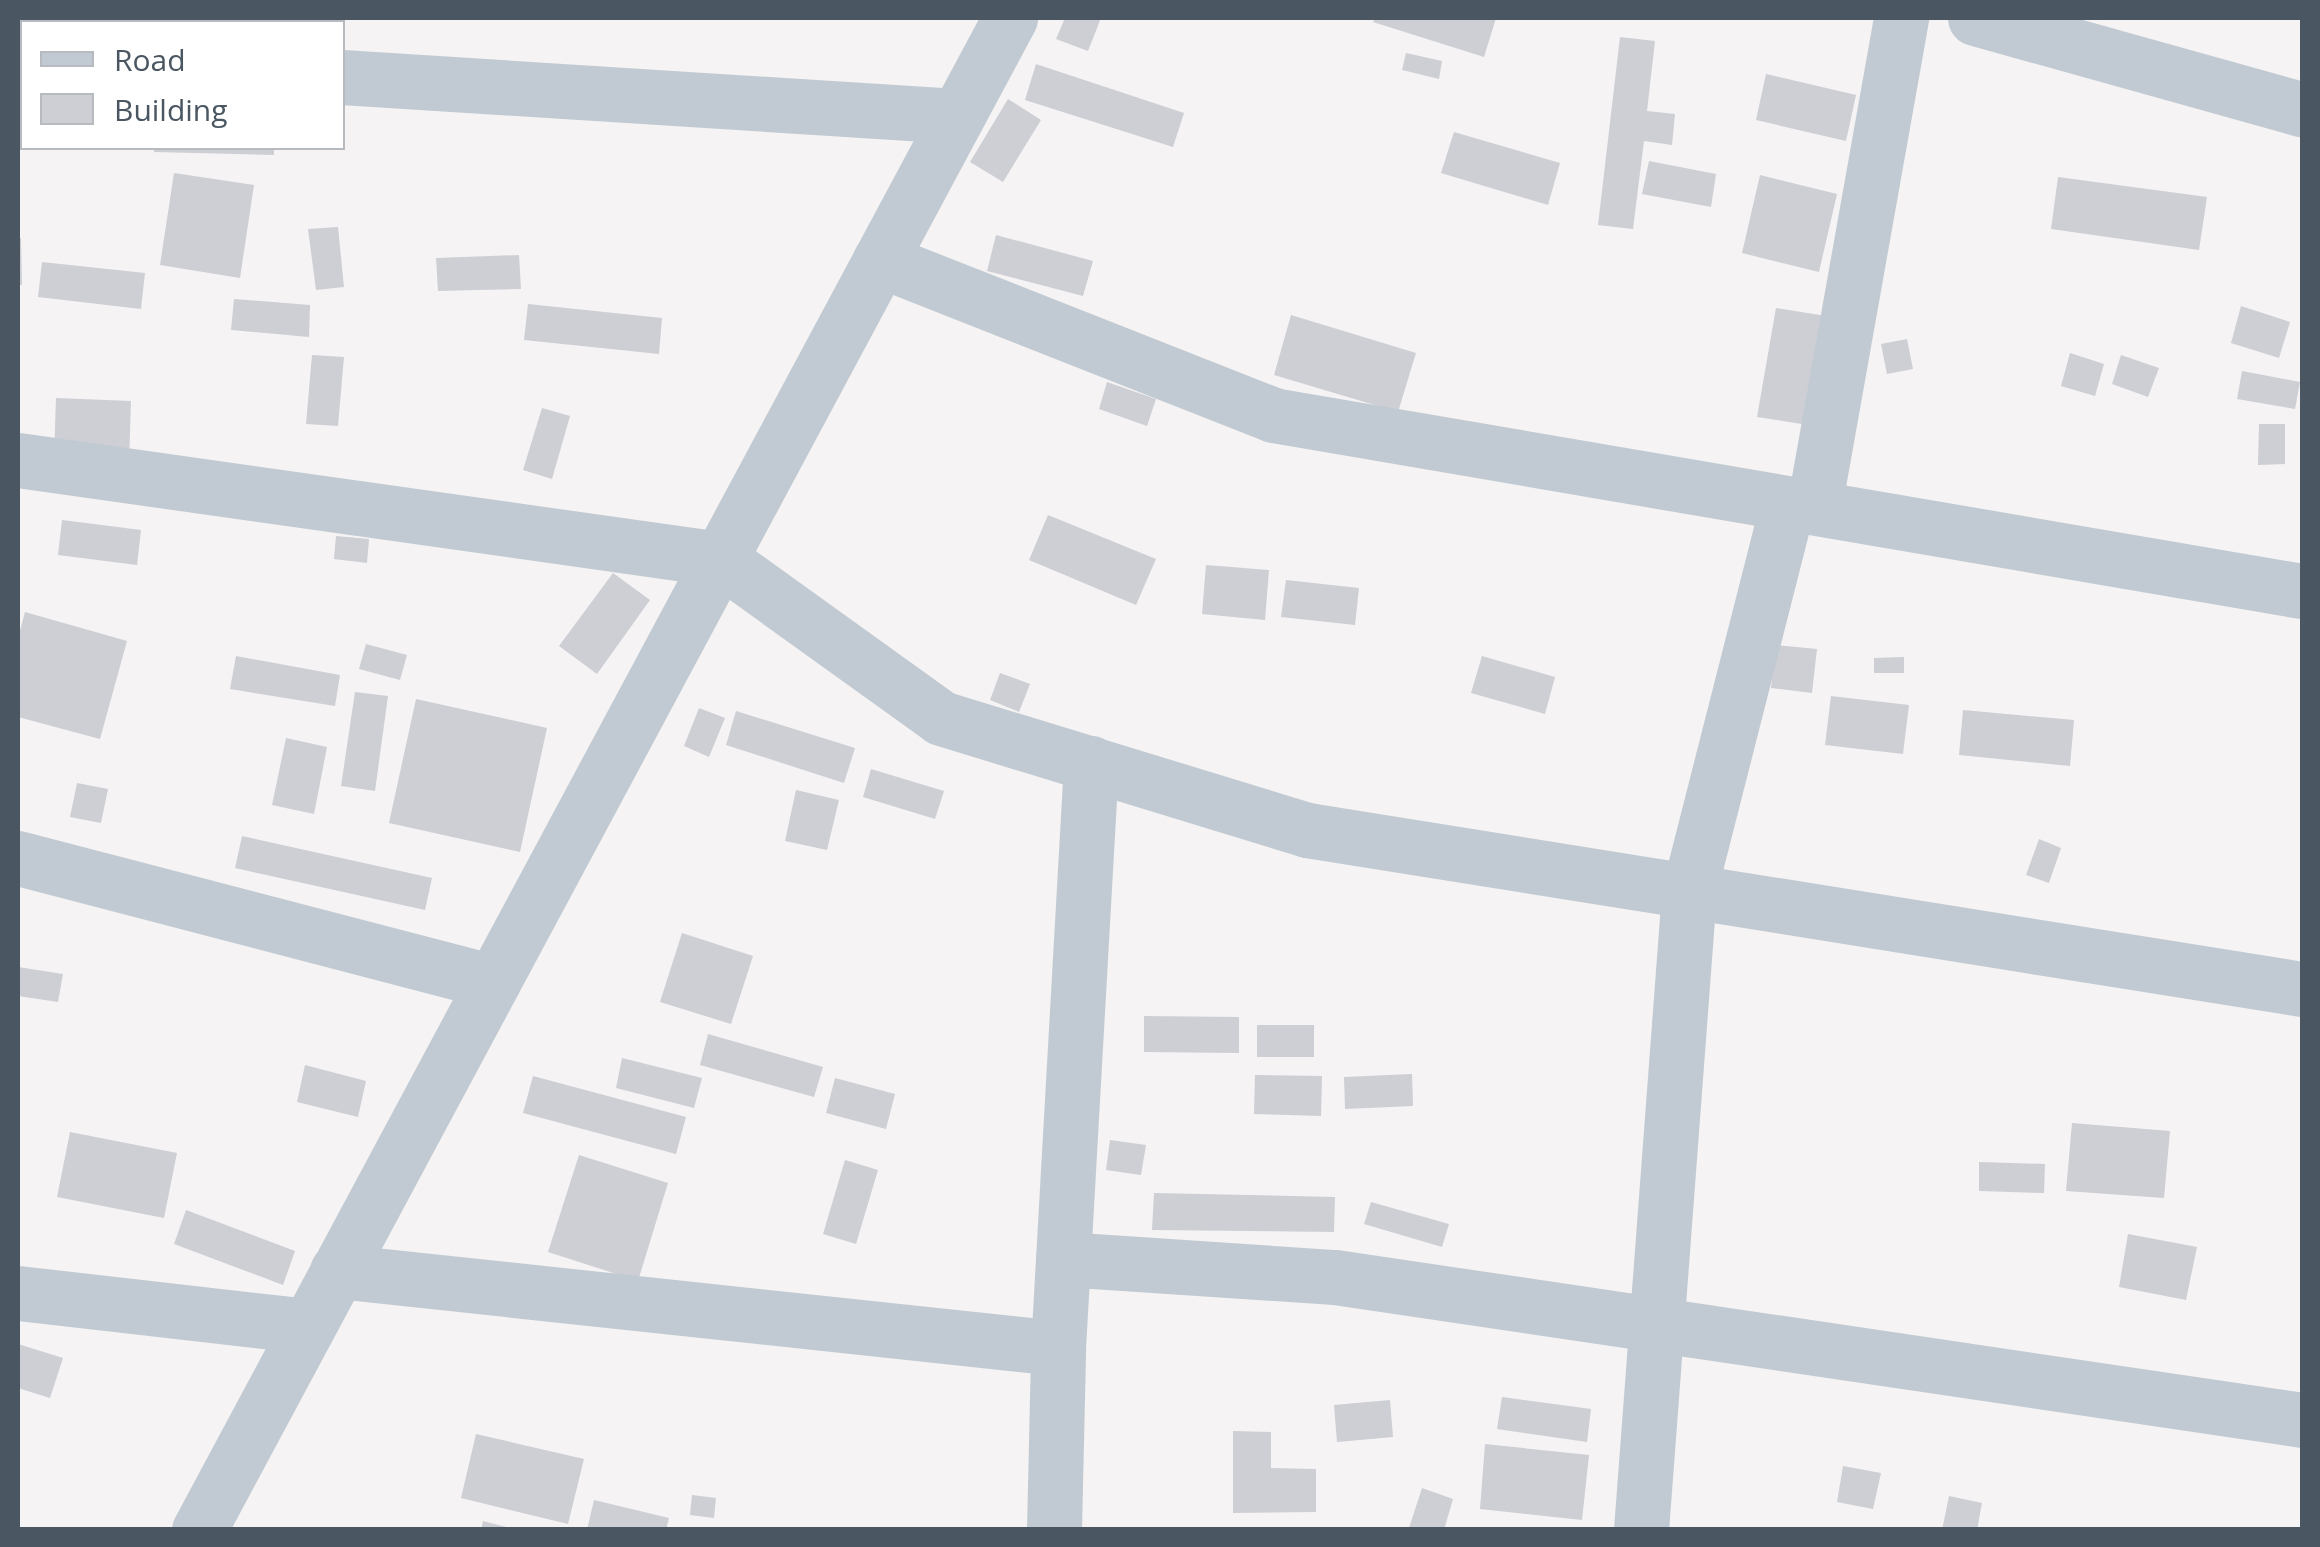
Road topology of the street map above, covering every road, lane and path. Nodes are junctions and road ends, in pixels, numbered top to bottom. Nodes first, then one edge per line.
1 (1010, 18) edge
2 (1900, 18) edge
3 (1975, 18) edge
4 (345, 77) edge
5 (2302, 109) edge
6 (958, 116) junction
7 (880, 260) junction
8 (18, 460) edge
9 (1801, 506) junction
10 (720, 559) junction
11 (2302, 591) edge
12 (1091, 763) junction
13 (18, 858) edge
14 (1689, 891) junction
15 (493, 982) junction
16 (2302, 989) edge
17 (1063, 1259) junction
18 (337, 1271) junction
19 (18, 1293) edge
20 (1659, 1325) junction
21 (307, 1326) junction
22 (1058, 1348) junction
23 (2302, 1420) edge
24 (198, 1530) edge
25 (1054, 1530) edge
26 (1642, 1530) edge

1 - 6 street
2 - 9 street
3 - 5 street
4 - 6 street
6 - 7 street
7 - 9 street
7 - 10 street
8 - 10 street
9 - 11 street
9 - 14 street
10 - 12 street
10 - 15 street
12 - 14 street
12 - 17 street
13 - 15 street
14 - 16 street
14 - 20 street
15 - 18 street
17 - 20 street
17 - 22 street
18 - 21 street
18 - 22 street
19 - 21 street
20 - 23 street
20 - 26 street
21 - 24 street
22 - 25 street

